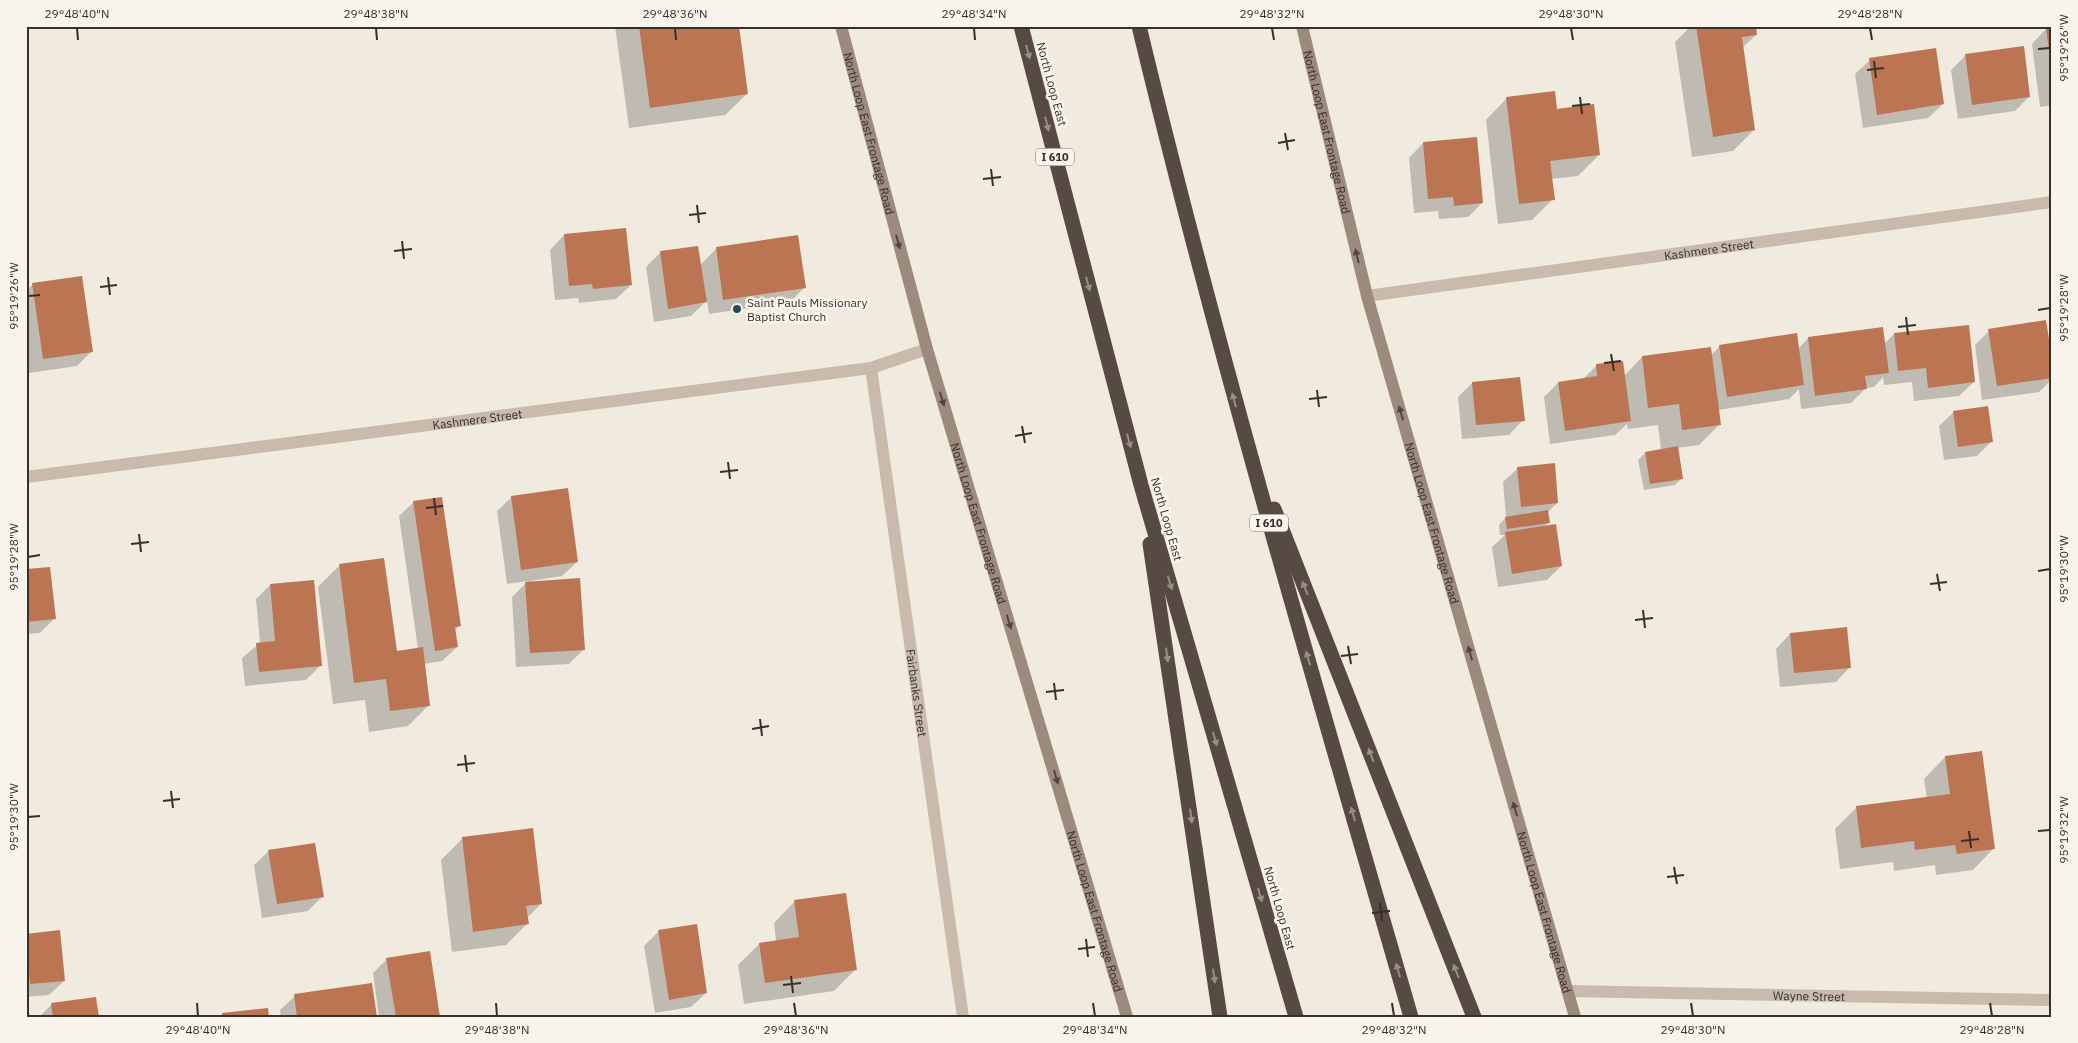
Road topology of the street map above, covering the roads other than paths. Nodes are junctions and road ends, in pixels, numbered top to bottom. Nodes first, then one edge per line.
1 (841, 26) edge
2 (1022, 26) edge
3 (1139, 26) edge
4 (1302, 26) edge
5 (2052, 202) edge
6 (1367, 296) junction
7 (927, 349) junction
8 (871, 368) junction
9 (1240, 423) junction
10 (26, 477) edge
11 (1142, 486) junction
12 (1568, 991) junction
13 (2052, 1000) edge
14 (963, 1017) edge
15 (1126, 1017) edge
16 (1220, 1017) edge
17 (1296, 1017) edge
18 (1411, 1017) edge
19 (1474, 1017) edge
20 (1575, 1017) edge

1 -> 7 main road, North Loop East Frontage Road
2 -> 11 highway, North Loop East / I 610
9 -> 3 highway, I 610
6 -> 4 main road, North Loop East Frontage Road
5 - 6 street, Kashmere Street
12 -> 6 main road, North Loop East Frontage Road
7 - 8 street, Kashmere Street
7 -> 15 main road, North Loop East Frontage Road
8 - 10 street, Kashmere Street
8 - 14 street, Fairbanks Street
18 -> 9 highway, I 610
19 -> 9 highway
11 -> 16 highway
11 -> 17 highway, North Loop East / I 610
12 - 13 street, Wayne Street
12 - 20 main road, North Loop East Frontage Road

